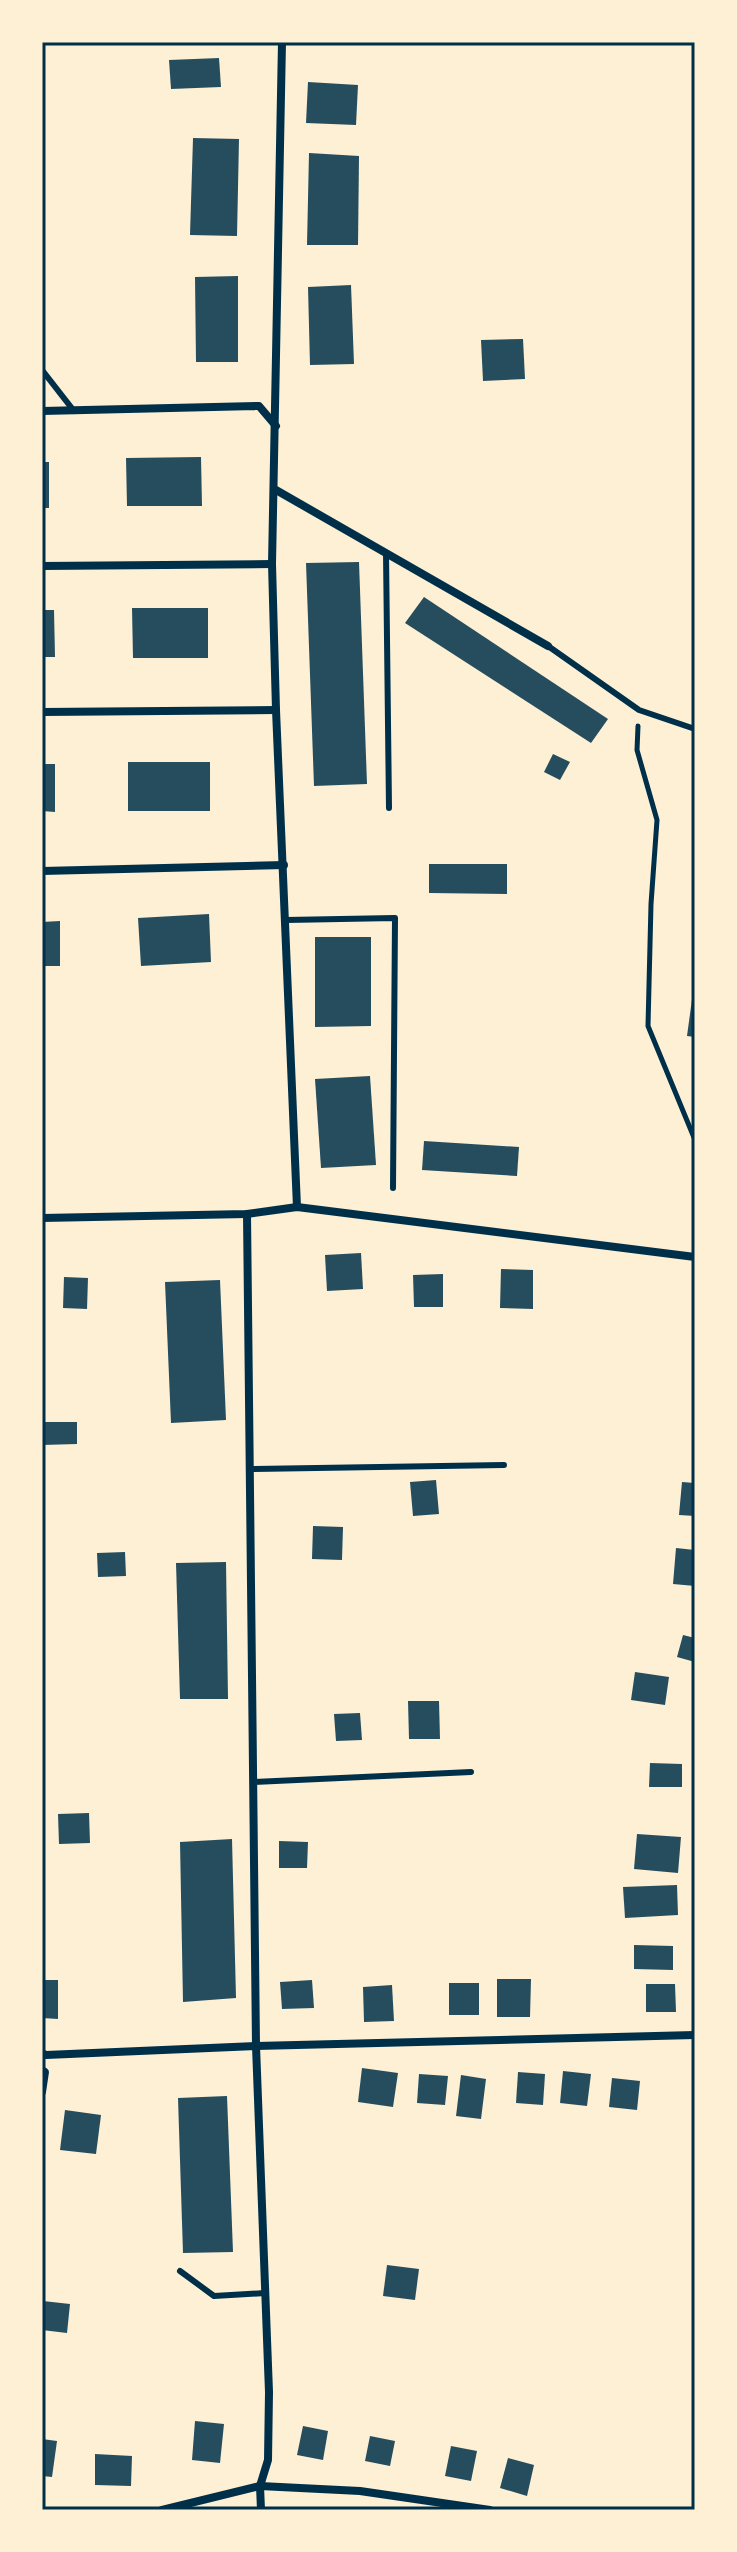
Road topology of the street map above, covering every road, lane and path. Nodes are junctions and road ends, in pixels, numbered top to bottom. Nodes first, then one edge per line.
1 (282, 42) edge
2 (42, 370) edge
3 (42, 411) edge
4 (74, 411) junction
5 (277, 427) junction
6 (276, 490) junction
7 (386, 553) junction
8 (272, 564) junction
9 (42, 566) edge
10 (548, 646) joint
11 (276, 710) junction
12 (639, 710) junction
13 (42, 712) edge
14 (695, 729) edge
15 (389, 808) dead end
16 (284, 865) junction
17 (42, 871) edge
18 (286, 920) junction
19 (695, 1140) edge
20 (393, 1188) dead end
21 (297, 1207) junction
22 (247, 1214) junction
23 (42, 1218) edge
24 (695, 1257) edge
25 (504, 1465) dead end
26 (250, 1469) junction
27 (471, 1772) dead end
28 (253, 1782) junction
29 (695, 2035) edge
30 (256, 2046) junction
31 (42, 2053) edge
32 (42, 2070) edge
33 (42, 2092) edge
34 (180, 2271) dead end
35 (265, 2293) junction
36 (260, 2486) junction
37 (162, 2510) edge
38 (261, 2510) edge
39 (490, 2510) edge

1 - 5 street
2 - 4 lane
3 - 4 street
4 - 5 street
5 - 6 street
6 - 7 street
6 - 8 street
7 - 10 street
7 - 15 lane
8 - 9 street
8 - 11 street
10 - 12 lane
11 - 13 street
11 - 16 street
12 - 14 lane
12 - 19 path
16 - 17 street
16 - 18 street
18 - 20 lane
18 - 21 street
21 - 22 street
21 - 24 street
22 - 23 street
22 - 26 street
25 - 26 lane
26 - 28 street
27 - 28 lane
28 - 30 street
29 - 30 street
30 - 31 street
30 - 35 street
32 - 33 street
34 - 35 lane
35 - 36 street
36 - 37 street
36 - 38 street
36 - 39 street

